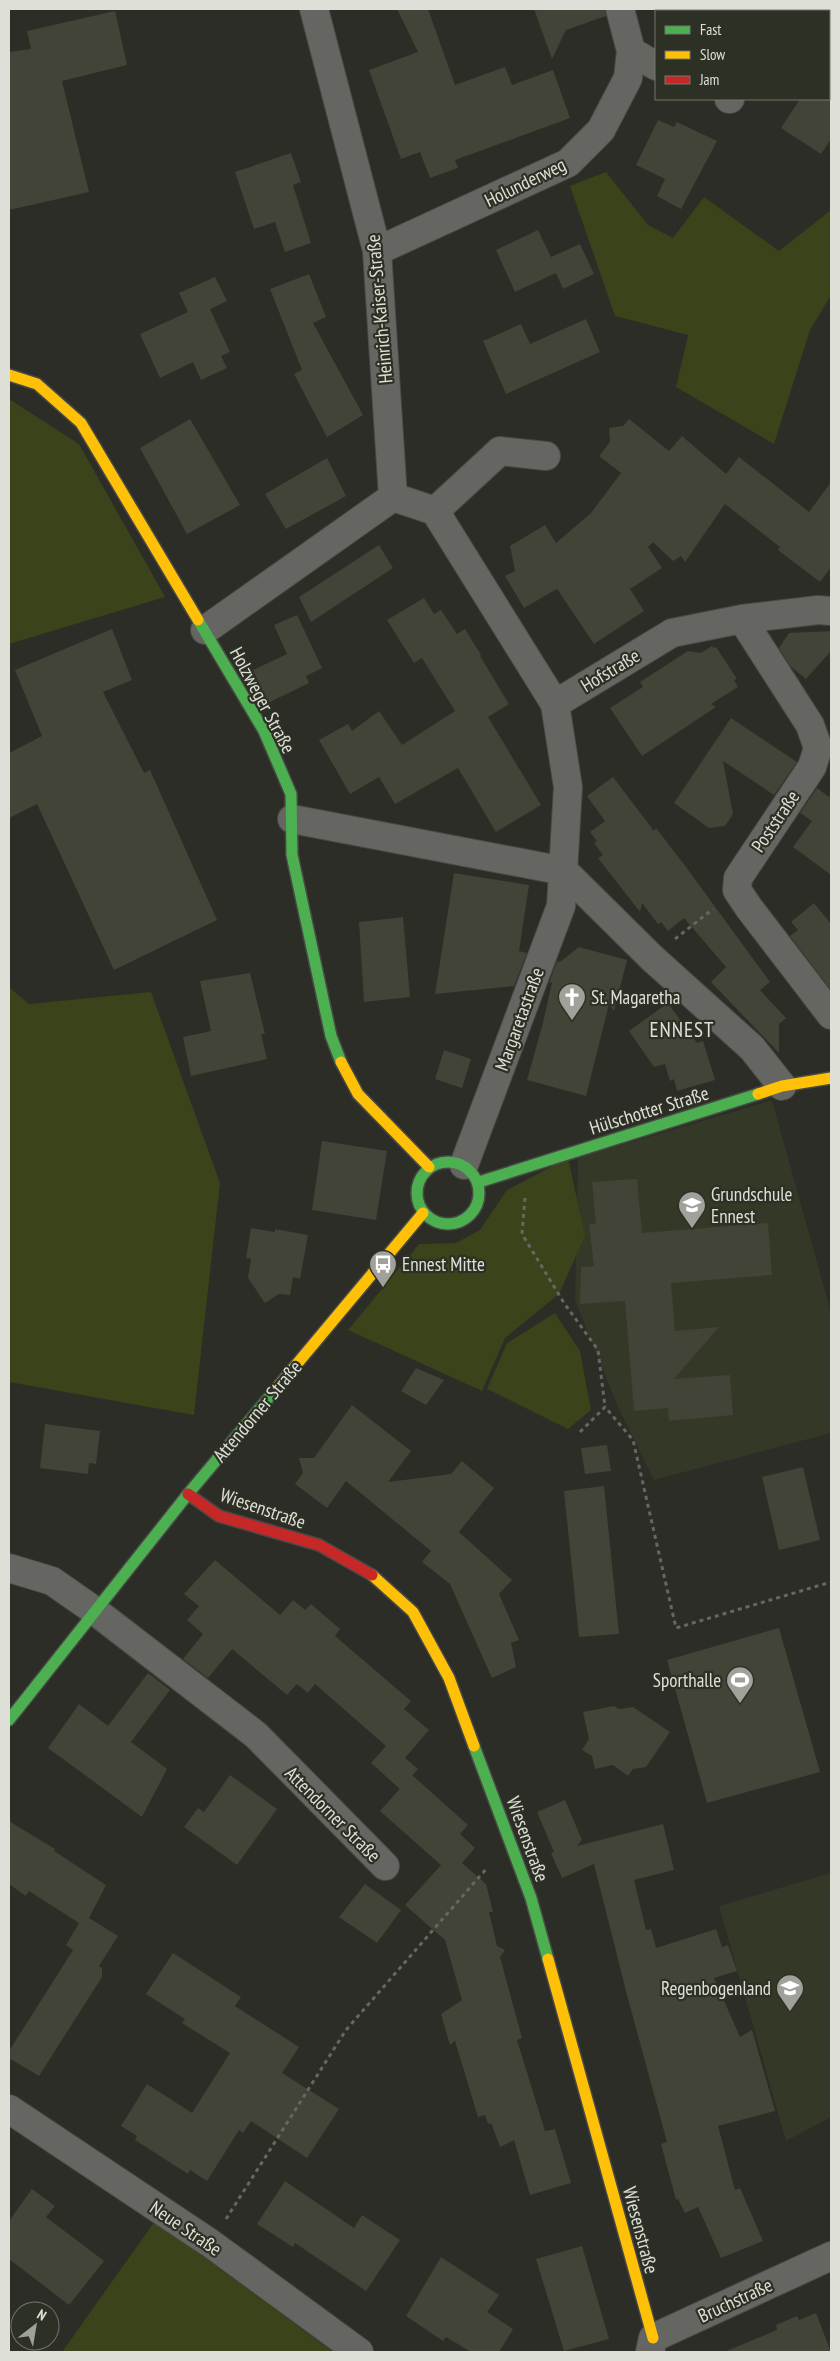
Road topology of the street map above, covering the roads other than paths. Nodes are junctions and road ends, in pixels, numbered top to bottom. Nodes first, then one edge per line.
1 (314, 9) edge
2 (620, 9) edge
3 (631, 51) junction
4 (655, 65) edge
5 (377, 250) junction
6 (9, 375) edge
7 (546, 456) dead end
8 (393, 497) junction
9 (435, 511) junction
10 (831, 611) edge
11 (742, 619) junction
12 (205, 630) junction
13 (554, 704) junction
14 (292, 819) junction
15 (564, 871) junction
16 (831, 1015) edge
17 (831, 1078) edge
18 (782, 1086) junction
19 (429, 1167) junction
20 (472, 1173) junction
21 (423, 1213) junction
22 (188, 1494) junction
23 (9, 1568) edge
24 (95, 1611) junction
25 (9, 1720) edge
26 (385, 1866) dead end
27 (9, 2109) edge
28 (831, 2256) edge
29 (651, 2345) edge
30 (359, 2352) edge

1 - 5 street, Heinrich-Kaiser-Straße
2 - 3 street, Holunderweg
3 - 4 street
3 - 5 street, Holunderweg
5 - 8 street, Heinrich-Kaiser-Straße
6 - 12 street, Holzweger Straße
7 - 9 street
8 - 9 street
8 - 12 street
9 - 13 street
10 - 11 street, Hofstraße
11 - 13 street, Hofstraße
11 - 16 street, Poststraße
12 - 14 street, Holzweger Straße
13 - 15 street
14 - 15 street
14 - 19 street, Holzweger Straße
15 - 18 street
15 - 20 street, Margaretastraße
17 - 18 street, Hülschotter Straße
18 - 20 street, Hülschotter Straße
19 - 20 street
19 - 21 street
20 - 21 street
21 - 22 street, Attendorner Straße
22 - 24 street, Attendorner Straße
22 - 29 street, Wiesenstraße
23 - 24 street
24 - 25 street, Attendorner Straße
24 - 26 street, Attendorner Straße
27 - 30 street, Neue Straße
28 - 29 street, Bruchstraße

